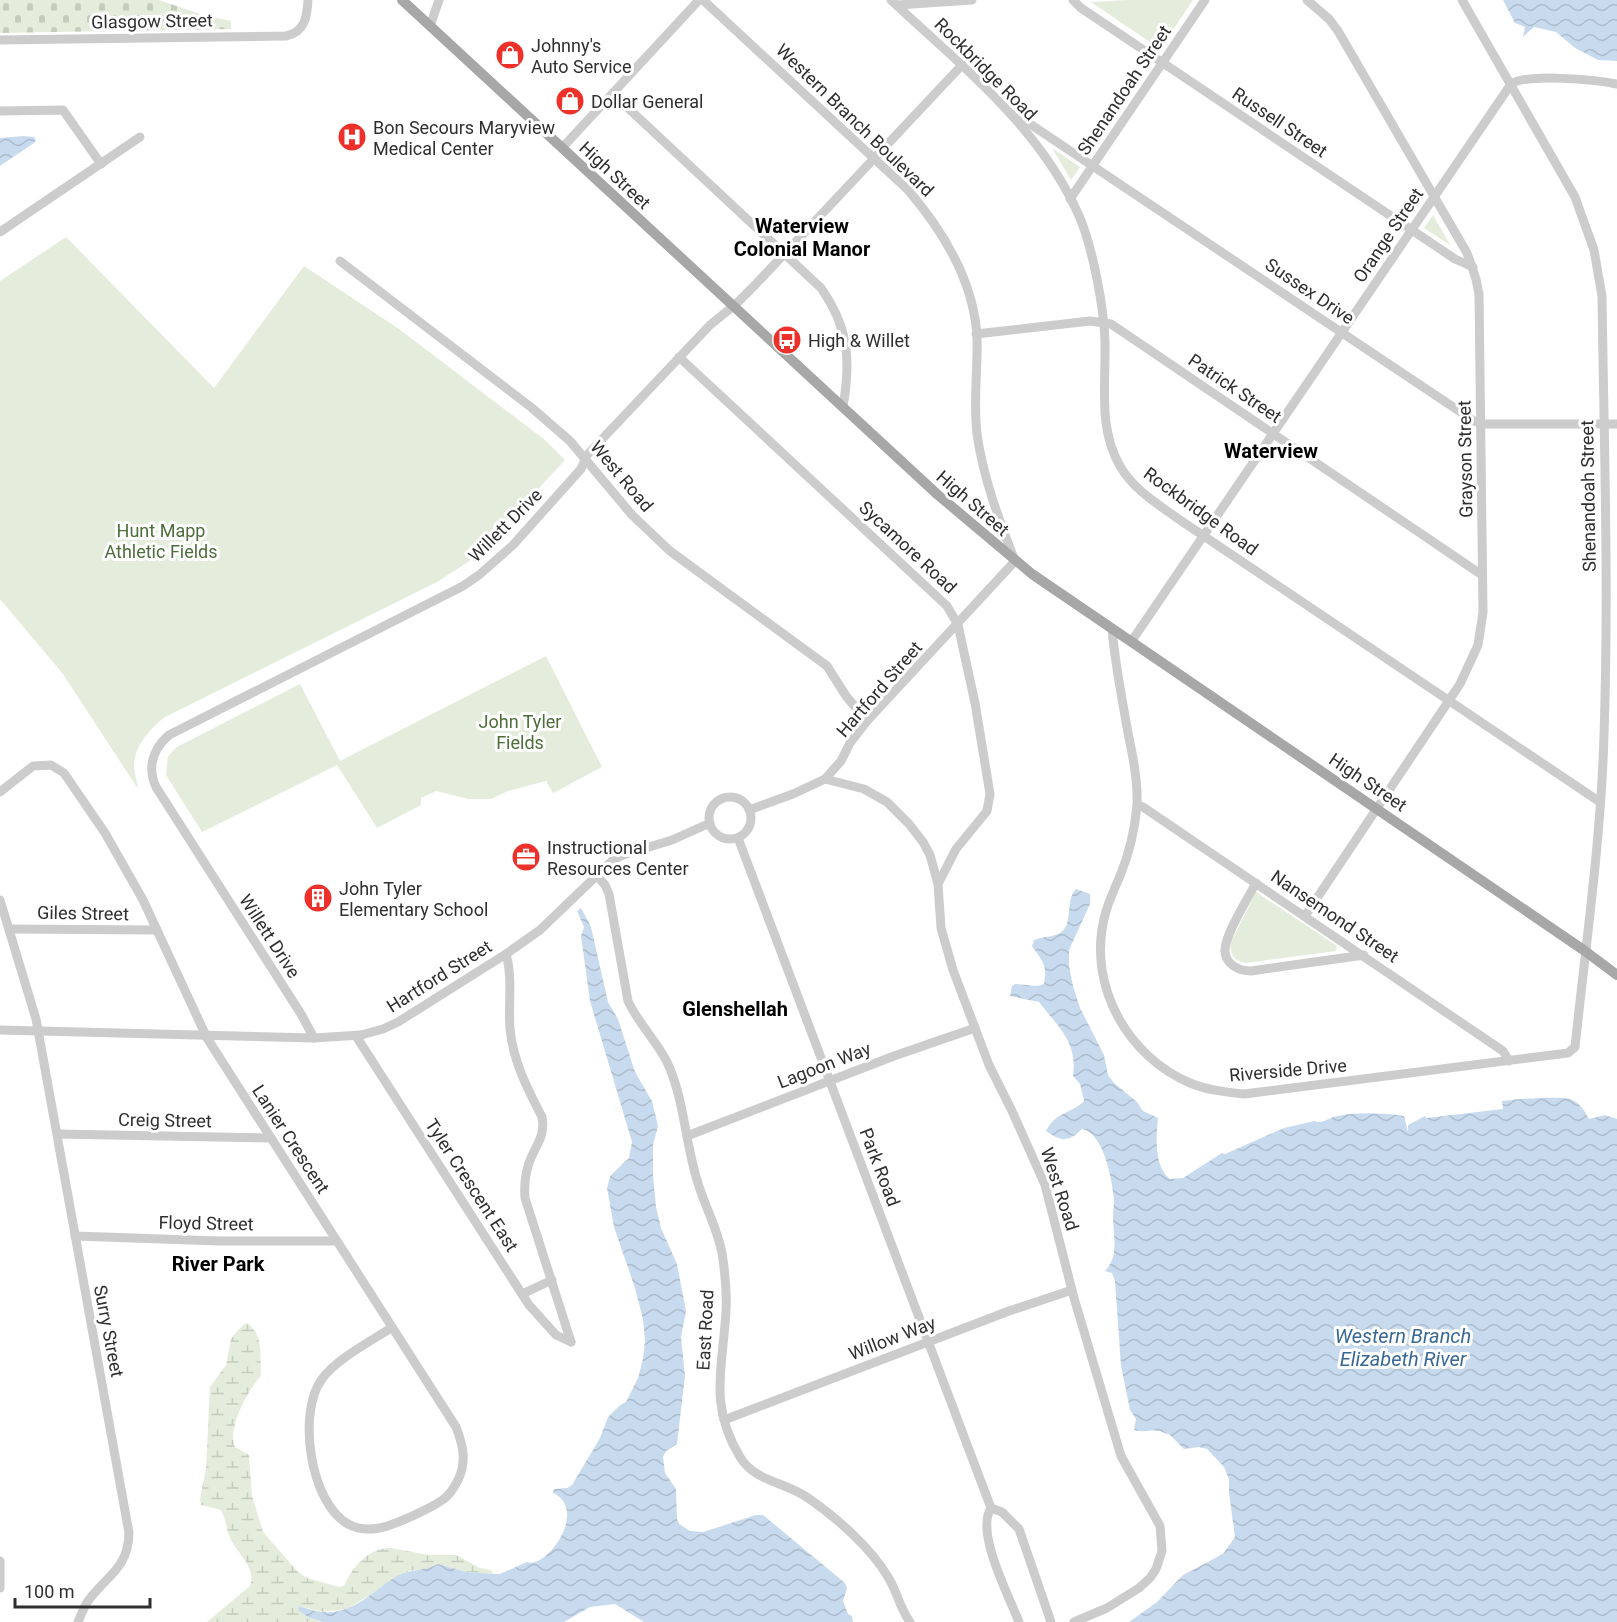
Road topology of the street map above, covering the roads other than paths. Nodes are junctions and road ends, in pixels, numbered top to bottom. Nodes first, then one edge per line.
1 (308, 0) edge
2 (402, 0) edge
3 (439, 0) edge
4 (701, 0) edge
5 (972, 0) edge
6 (1073, 0) edge
7 (1205, 0) edge
8 (1307, 0) edge
9 (1462, 0) edge
10 (894, 3) edge
11 (430, 26) junction
12 (0, 40) edge
13 (1163, 63) junction
14 (962, 65) junction
15 (1511, 84) junction
16 (1617, 84) edge
17 (613, 94) junction
18 (1008, 109) junction
19 (0, 111) edge
20 (140, 137) dead end
21 (562, 148) junction
22 (874, 157) junction
23 (100, 164) junction
24 (1094, 165) junction
25 (1434, 196) junction
26 (1070, 199) junction
27 (1411, 230) junction
28 (0, 232) edge
29 (784, 253) junction
30 (340, 261) dead end
31 (1473, 267) junction
32 (733, 306) junction
33 (1103, 322) junction
34 (1342, 332) junction
35 (976, 334) junction
36 (679, 357) junction
37 (843, 407) junction
38 (1481, 424) junction
39 (1617, 424) edge
40 (1604, 425) junction
41 (1273, 434) junction
42 (586, 458) junction
43 (1204, 536) junction
44 (1015, 561) junction
45 (1482, 575) junction
46 (958, 625) junction
47 (1112, 629) junction
48 (1131, 642) junction
49 (1449, 701) junction
50 (867, 721) junction
51 (825, 779) junction
52 (0, 792) edge
53 (1600, 802) junction
54 (1137, 805) junction
55 (1376, 808) junction
56 (749, 810) junction
57 (710, 823) junction
58 (738, 837) junction
59 (596, 874) junction
60 (1256, 883) junction
61 (938, 884) junction
62 (0, 900) edge
63 (1305, 916) junction
64 (9, 929) junction
65 (158, 930) junction
66 (1585, 951) junction
67 (506, 954) junction
68 (1364, 956) junction
69 (1617, 967) edge
70 (1617, 975) edge
71 (1577, 1025) joint
72 (975, 1028) junction
73 (0, 1030) edge
74 (38, 1031) junction
75 (205, 1035) junction
76 (356, 1036) junction
77 (314, 1038) junction
78 (1509, 1061) junction
79 (830, 1081) junction
80 (58, 1134) junction
81 (687, 1136) junction
82 (271, 1138) junction
83 (75, 1236) junction
84 (336, 1241) junction
85 (552, 1280) junction
86 (1072, 1290) junction
87 (522, 1294) junction
88 (391, 1328) junction
89 (928, 1341) junction
90 (724, 1420) junction
91 (991, 1508) junction
92 (0, 1561) edge
93 (0, 1588) edge
94 (78, 1622) edge
95 (910, 1622) edge
96 (1019, 1622) edge
97 (1051, 1622) edge
98 (1074, 1622) edge

1 - 12 street, Glasgow Street
2 - 11 main road, High Street
3 - 11 street
4 - 17 street
4 - 22 street, Western Branch Boulevard
5 - 10 street
6 - 13 street, Russell Street
7 - 13 street, Shenandoah Street
8 - 25 street, Grayson Street
9 - 15 street, Shenandoah Street
10 - 14 street, Rockbridge Road
11 - 21 main road, High Street
13 - 24 street, Shenandoah Street
13 - 27 street, Russell Street
14 - 18 street, Rockbridge Road
14 - 22 street, Willett Drive
15 - 16 street
15 - 25 street, Orange Street
15 - 40 street, Shenandoah Street
17 - 21 street
17 - 29 street
18 - 24 street, Sussex Drive
18 - 26 street, Rockbridge Road
19 - 23 street
20 - 23 street
21 - 32 main road, High Street
22 - 29 street, Willett Drive
22 - 35 street, Western Branch Boulevard
23 - 28 street
24 - 26 street, Shenandoah Street
24 - 34 street, Sussex Drive
25 - 27 street, Orange Street
25 - 31 street, Grayson Street
26 - 33 street, Rockbridge Road
27 - 31 street, Russell Street
27 - 34 street, Orange Street
29 - 32 street, Willett Drive
29 - 37 street
30 - 42 street, West Road
31 - 38 street, Grayson Street
32 - 36 street, Willett Drive
32 - 37 main road, High Street
33 - 35 street
33 - 41 street, Patrick Street
33 - 43 street, Rockbridge Road
34 - 38 street, Sussex Drive
34 - 41 street, Orange Street
35 - 44 street, Western Branch Boulevard
36 - 42 street, Willett Drive
36 - 46 street, Sycamore Road
37 - 44 main road, High Street
38 - 40 street
38 - 45 street, Grayson Street
39 - 40 street
40 - 53 street, Shenandoah Street
41 - 43 street, Orange Street
41 - 45 street, Patrick Street
42 - 50 street, West Road
42 - 77 street, Willett Drive
43 - 48 street, Orange Street
43 - 49 street, Rockbridge Road
44 - 46 street, Hartford Street
44 - 47 main road, High Street
45 - 49 street, Grayson Street
46 - 50 street, Hartford Street
46 - 61 street, Sycamore Road
47 - 48 main road, High Street
47 - 54 street, Riverside Drive
48 - 55 main road, High Street
49 - 53 street, Rockbridge Road
49 - 55 street, Grayson Street
50 - 51 street, Hartford Street
51 - 56 street, Hartford Street
51 - 61 street, West Road
52 - 65 street, Lanier Crescent
53 - 66 street, Shenandoah Street
54 - 60 street, Nansemond Street
54 - 78 street, Riverside Drive
55 - 63 street, Grayson Street
55 - 66 main road, High Street
56 - 57 street
56 - 58 street
57 - 58 street
57 - 59 street, Hartford Street
58 - 79 street, Park Road
59 - 67 street, Hartford Street
59 - 81 street, East Road
60 - 63 street, Nansemond Street
60 - 68 street
61 - 72 street, West Road
62 - 64 street
63 - 68 street, Nansemond Street
64 - 65 street, Giles Street
64 - 74 street
65 - 75 street, Lanier Crescent
66 - 69 main road
66 - 70 main road
66 - 71 street, Shenandoah Street
67 - 76 street, Hartford Street
67 - 85 street
68 - 78 street, Nansemond Street
71 - 78 street, Riverside Drive
72 - 79 street, Lagoon Way
72 - 86 street, West Road
73 - 74 street, Hartford Street
74 - 75 street, Hartford Street
74 - 80 street, Surry Street
75 - 77 street, Hartford Street
75 - 82 street, Lanier Crescent
76 - 77 street, Hartford Street
76 - 87 street, Tyler Crescent East
79 - 81 street, Lagoon Way
79 - 89 street, Park Road
80 - 82 street, Creig Street
80 - 83 street, Surry Street
81 - 90 street, East Road
82 - 84 street, Lanier Crescent
83 - 84 street, Floyd Street
83 - 94 street, Surry Street
84 - 88 street, Lanier Crescent
85 - 87 street
85 - 87 street, Tyler Crescent East
86 - 89 street, Willow Way
86 - 98 street, West Road
88 - 88 street, Lanier Crescent
89 - 90 street, Willow Way
89 - 91 street, Park Road
90 - 95 street, East Road
91 - 96 street, Park Road
91 - 97 street
92 - 93 street

